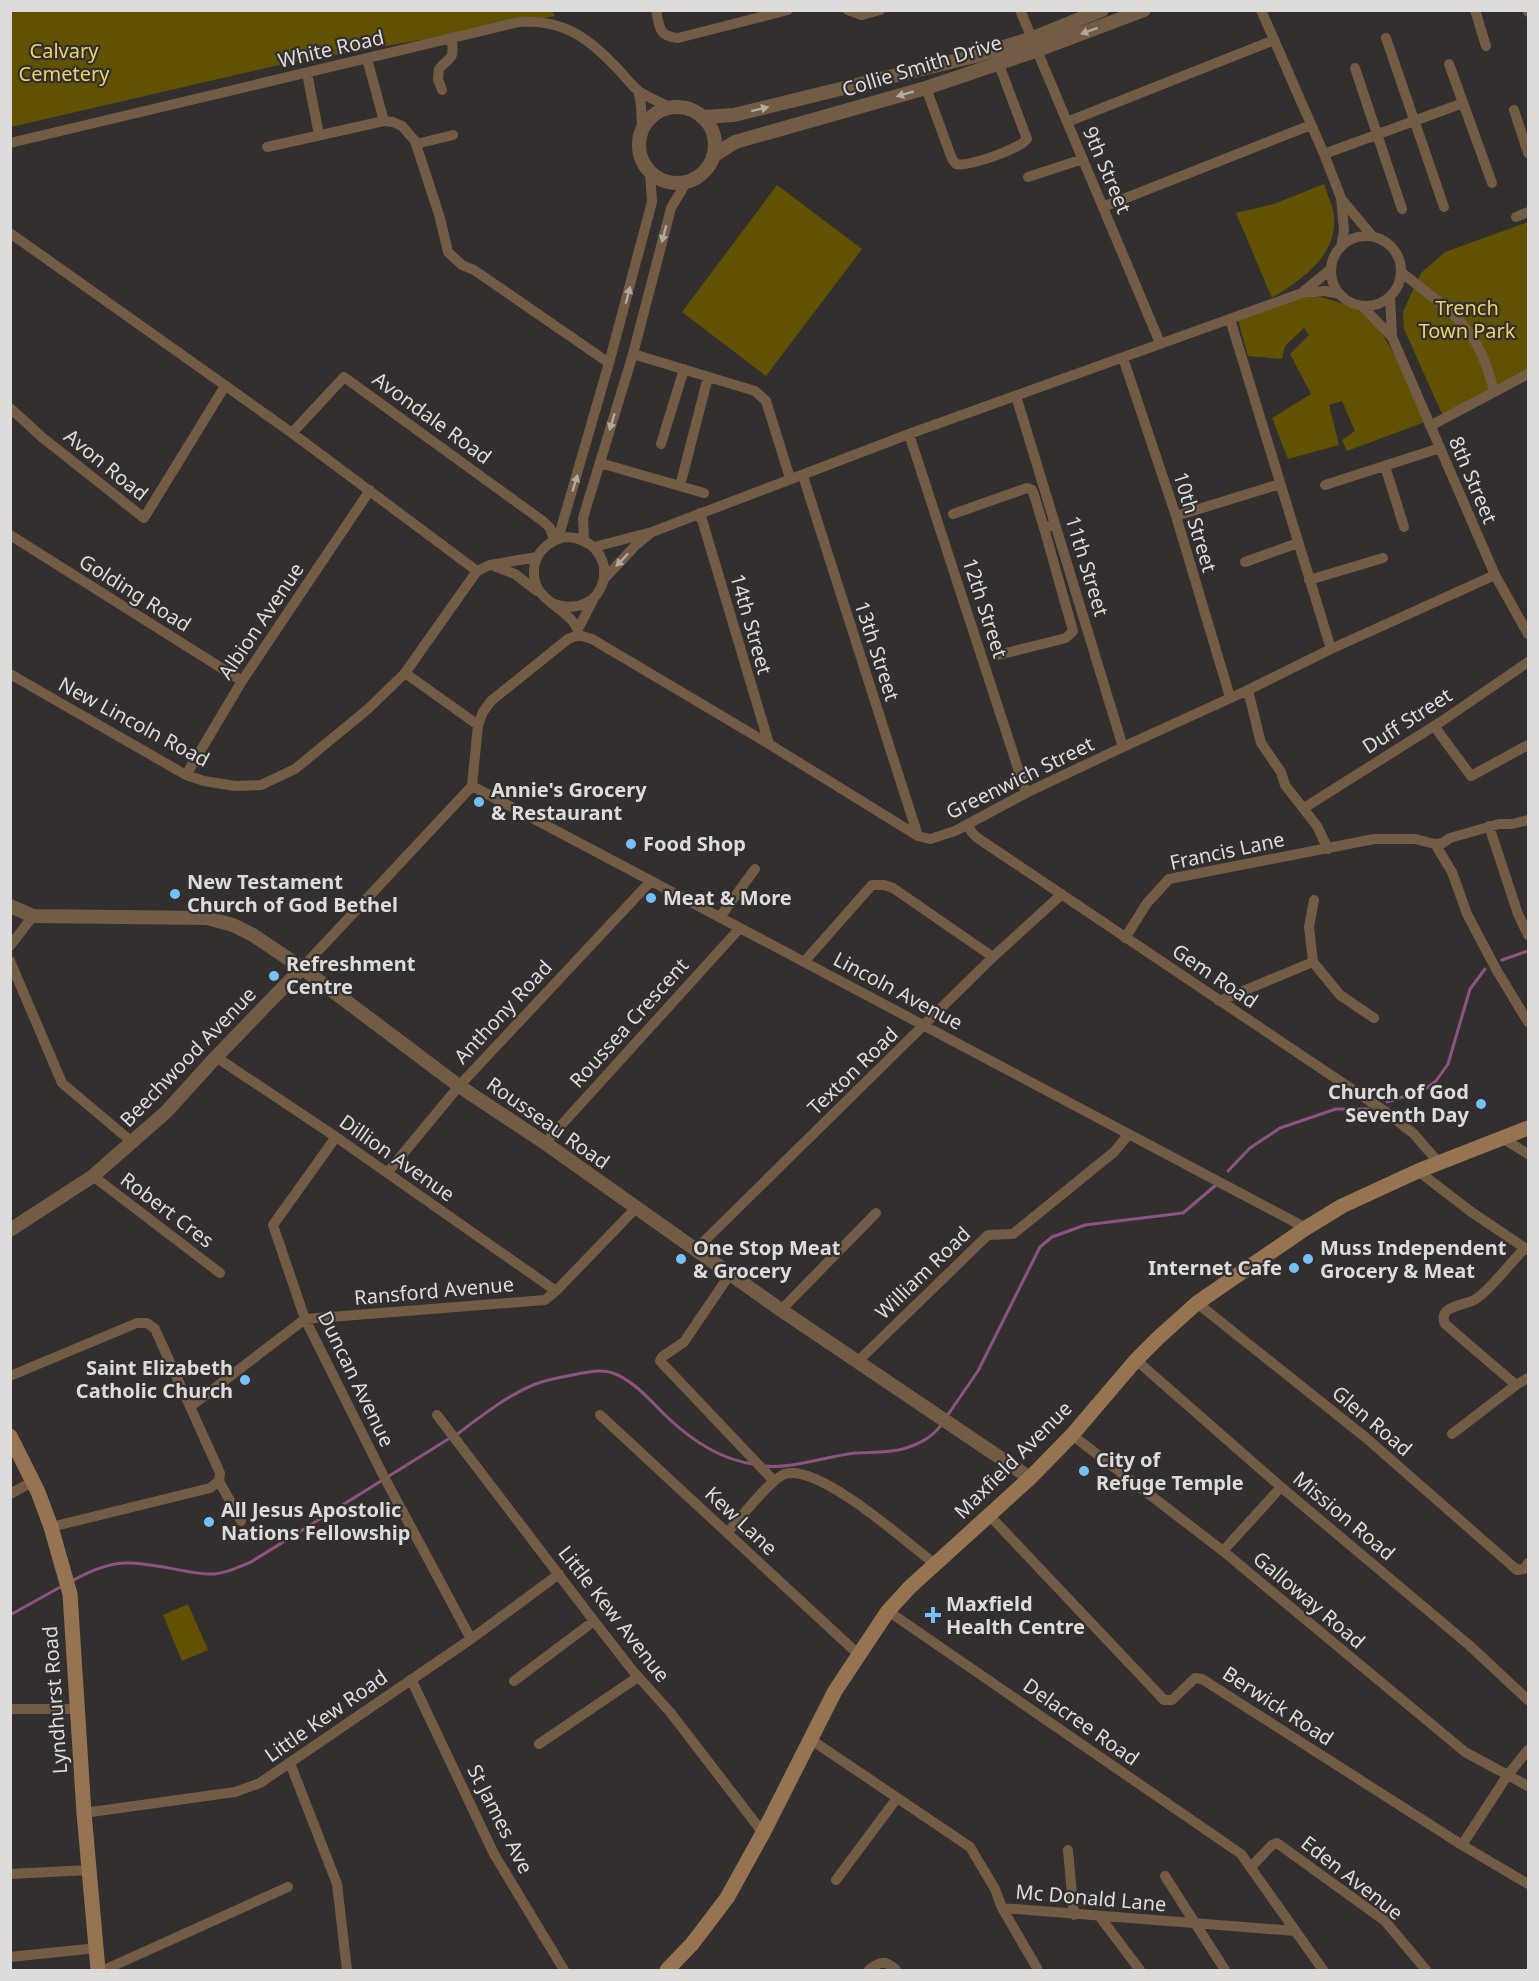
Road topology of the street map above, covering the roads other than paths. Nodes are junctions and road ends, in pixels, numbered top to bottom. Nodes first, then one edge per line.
1 (656, 10) edge
2 (788, 10) edge
3 (848, 10) edge
4 (880, 10) edge
5 (1020, 10) edge
6 (1102, 10) edge
7 (1144, 10) edge
8 (1261, 10) edge
9 (1475, 10) edge
10 (1386, 38) dead end
11 (453, 39) junction
12 (1274, 40) junction
13 (1035, 44) junction
14 (1486, 46) dead end
15 (367, 59) junction
16 (998, 62) junction
17 (1449, 64) dead end
18 (1355, 68) dead end
19 (307, 73) junction
20 (926, 88) junction
21 (442, 90) dead end
22 (638, 91) junction
23 (1463, 103) junction
24 (669, 107) junction
25 (1514, 110) dead end
26 (702, 117) junction
27 (384, 121) junction
28 (1414, 121) junction
29 (1067, 122) junction
30 (1311, 125) junction
31 (642, 128) junction
32 (319, 135) junction
33 (453, 135) dead end
34 (1377, 135) junction
35 (10, 143) edge
36 (416, 144) junction
37 (267, 147) dead end
38 (1528, 153) edge
39 (1324, 154) junction
40 (713, 156) junction
41 (1083, 159) junction
42 (650, 172) junction
43 (1028, 177) dead end
44 (687, 181) junction
45 (1492, 183) dead end
46 (1341, 198) junction
47 (1103, 207) junction
48 (1443, 207) dead end
49 (1402, 209) dead end
50 (1528, 212) edge
51 (1516, 217) dead end
52 (10, 233) edge
53 (1372, 236) junction
54 (1341, 247) junction
55 (1331, 269) junction
56 (1401, 272) junction
57 (1302, 293) junction
58 (1340, 294) junction
59 (1390, 297) junction
60 (1363, 307) junction
61 (1230, 320) junction
62 (1392, 337) junction
63 (1160, 343) junction
64 (633, 354) junction
65 (1123, 358) junction
66 (609, 363) junction
67 (684, 369) junction
68 (1528, 374) edge
69 (708, 377) junction
70 (225, 386) junction
71 (1494, 392) junction
72 (1016, 396) junction
73 (10, 408) edge
74 (1430, 426) junction
75 (292, 433) junction
76 (909, 434) junction
77 (661, 444) dead end
78 (1440, 448) junction
79 (600, 463) junction
80 (1385, 466) junction
81 (803, 476) junction
82 (790, 478) junction
83 (1280, 484) junction
84 (1325, 485) dead end
85 (680, 486) junction
86 (370, 490) junction
87 (704, 493) dead end
88 (700, 513) junction
89 (953, 514) dead end
90 (1176, 516) junction
91 (1055, 524) junction
92 (1404, 527) dead end
93 (1044, 528) junction
94 (652, 532) junction
95 (10, 535) edge
96 (556, 539) junction
97 (584, 540) junction
98 (1298, 543) junction
99 (594, 548) junction
100 (537, 557) junction
101 (1383, 558) dead end
102 (1245, 562) dead end
103 (490, 565) junction
104 (477, 571) junction
105 (1495, 575) junction
106 (604, 579) junction
107 (1309, 580) junction
108 (599, 592) junction
109 (542, 595) junction
110 (551, 603) junction
111 (578, 632) junction
112 (1528, 634) edge
113 (1331, 649) junction
114 (998, 655) dead end
115 (1528, 662) edge
116 (405, 673) junction
117 (10, 674) edge
118 (242, 681) junction
119 (1248, 690) junction
120 (1230, 697) junction
121 (478, 725) junction
122 (1434, 726) junction
123 (769, 744) junction
124 (1528, 745) edge
125 (1123, 747) junction
126 (186, 775) junction
127 (472, 786) junction
128 (1026, 793) junction
129 (1304, 808) junction
130 (1528, 820) edge
131 (969, 825) junction
132 (1489, 826) junction
133 (918, 836) junction
134 (1435, 844) junction
135 (1328, 849) junction
136 (755, 869) dead end
137 (651, 880) junction
138 (1062, 894) junction
139 (1314, 900) dead end
140 (10, 906) edge
141 (33, 916) junction
142 (720, 917) junction
143 (740, 928) junction
144 (1528, 935) edge
145 (1125, 938) junction
146 (10, 946) edge
147 (993, 957) junction
148 (10, 961) edge
149 (804, 962) junction
150 (1313, 962) junction
151 (302, 968) junction
152 (1219, 1000) junction
153 (1374, 1018) dead end
154 (1528, 1022) edge
155 (925, 1025) junction
156 (216, 1057) junction
157 (459, 1086) junction
158 (1528, 1128) edge
159 (1129, 1134) junction
160 (336, 1137) junction
161 (1502, 1138) junction
162 (132, 1142) junction
163 (544, 1143) junction
164 (1528, 1154) edge
165 (1439, 1163) junction
166 (1418, 1171) junction
167 (387, 1173) junction
168 (93, 1176) junction
169 (636, 1208) junction
170 (876, 1214) dead end
171 (1306, 1228) junction
172 (10, 1230) edge
173 (1527, 1249) edge
174 (695, 1250) junction
175 (220, 1273) dead end
176 (730, 1274) junction
177 (556, 1291) junction
178 (1197, 1303) junction
179 (781, 1310) junction
180 (305, 1319) junction
181 (1136, 1360) junction
182 (857, 1362) junction
183 (10, 1376) edge
184 (1528, 1378) edge
185 (1515, 1385) junction
186 (190, 1407) junction
187 (437, 1414) dead end
188 (600, 1415) dead end
189 (1452, 1434) dead end
190 (1072, 1435) junction
191 (10, 1437) edge
192 (1030, 1478) junction
193 (219, 1481) junction
194 (774, 1481) junction
195 (32, 1482) junction
196 (1281, 1487) junction
197 (10, 1494) edge
198 (989, 1515) junction
199 (241, 1521) dead end
200 (51, 1527) junction
201 (728, 1533) junction
202 (1223, 1551) junction
203 (934, 1564) junction
204 (1525, 1567) edge
205 (560, 1574) junction
206 (888, 1611) junction
207 (594, 1621) junction
208 (471, 1640) junction
209 (858, 1654) junction
210 (638, 1677) junction
211 (411, 1679) junction
212 (514, 1681) dead end
213 (1528, 1700) edge
214 (10, 1709) edge
215 (77, 1709) junction
216 (810, 1738) junction
217 (539, 1744) dead end
218 (1528, 1750) edge
219 (290, 1763) junction
220 (1507, 1776) junction
221 (1528, 1786) edge
222 (897, 1798) junction
223 (84, 1813) junction
224 (763, 1833) junction
225 (1462, 1845) junction
226 (1068, 1850) dead end
227 (1251, 1867) junction
228 (90, 1870) junction
229 (10, 1874) edge
230 (1165, 1876) dead end
231 (836, 1880) dead end
232 (1528, 1884) edge
233 (288, 1887) dead end
234 (1002, 1908) junction
235 (1074, 1915) junction
236 (1100, 1917) junction
237 (1197, 1924) junction
238 (1295, 1931) junction
239 (97, 1947) junction
240 (10, 1957) edge
241 (1037, 1968) dead end
242 (98, 1971) edge
243 (104, 1971) edge
244 (347, 1971) edge
245 (564, 1971) edge
246 (667, 1971) edge
247 (869, 1971) edge
248 (896, 1971) edge
249 (1140, 1971) edge
250 (1225, 1971) edge
251 (1323, 1971) edge
252 (1426, 1971) edge

1 - 2 street
3 - 4 street
5 - 13 street, 9th Street
6 - 13 street, Collie Smith Drive
7 -> 13 street, Collie Smith Drive
8 - 12 street
9 - 14 street
10 - 28 street
11 - 15 street, White Road
11 - 21 street
11 - 22 street, White Road
12 - 29 street
12 - 30 street
13 - 16 street, Collie Smith Drive
26 -> 13 street, Collie Smith Drive
13 - 29 street, 9th Street
15 - 19 street, White Road
15 - 27 street
16 - 20 street, Collie Smith Drive
16 - 20 street
17 - 23 street
18 - 34 street
19 - 32 street
19 - 35 street, White Road
20 -> 40 street, Collie Smith Drive
22 - 24 street, White Road
22 - 31 street
23 - 28 street
23 - 45 street
24 - 26 street
24 - 31 street
25 - 38 street
26 - 40 street
27 - 32 street
27 - 36 street
28 - 34 street
28 - 48 street
29 - 41 street, 9th Street
30 - 39 street
30 - 47 street
31 - 42 street
32 - 37 street
33 - 36 street
34 - 39 street
34 - 49 street
36 - 66 street
39 - 46 street
40 - 44 street
41 - 43 street
41 - 47 street, 9th Street
42 - 44 street
66 -> 42 street
44 -> 64 street
46 - 53 street
46 - 54 street
47 - 63 street, 9th Street
50 - 51 street
52 - 70 street
53 - 54 street
53 - 56 street
54 - 55 street
55 - 57 street
55 - 58 street
56 - 59 street
56 - 71 street
57 - 58 street
57 - 61 street
58 - 60 street
59 - 60 street
59 - 62 street
60 - 62 street
61 - 63 street
61 - 83 street
62 - 74 street, 8th Street
63 - 65 street
64 - 67 street
64 -> 79 street
65 - 72 street
65 - 90 street, 10th Street
96 -> 66 street
67 - 69 street
67 - 77 street
68 - 71 street
69 - 82 street
69 - 85 street
70 - 73 street, Avon Road
70 - 75 street
71 - 74 street
72 - 76 street
72 - 91 street, 11th Street
74 - 78 street, 8th Street
75 - 86 street
75 - 96 street, Avondale Road
76 - 81 street
76 - 128 street, 12th Street
78 - 80 street
78 - 105 street, 8th Street
79 - 85 street
79 - 97 street
80 - 84 street
80 - 92 street
81 - 82 street
81 - 133 street, 13th Street
82 - 88 street
83 - 90 street
83 - 98 street
85 - 87 street
86 - 104 street
86 - 118 street, Albion Avenue
88 - 94 street
88 - 123 street, 14th Street
89 - 93 street
90 - 120 street, 10th Street
91 - 93 street
91 - 125 street, 11th Street
93 - 114 street
94 - 99 street
94 -> 106 street
95 - 118 street, Golding Road
96 - 97 street
96 - 100 street
97 - 99 street
98 - 102 street
98 - 107 street
99 - 106 street
100 - 103 street
100 - 109 street
101 - 107 street
103 - 104 street
103 - 109 street
104 - 116 street, New Lincoln Road
105 - 112 street, 8th Street
105 - 113 street, Greenwich Street
106 - 108 street
107 - 113 street
108 - 110 street
108 - 111 street
109 - 110 street
110 - 111 street
111 - 121 street
111 - 123 street
113 - 119 street, Greenwich Street
115 - 122 street, Duff Street
116 - 121 street
116 - 126 street, New Lincoln Road
117 - 126 street, New Lincoln Road
118 - 126 street, Albion Avenue
119 - 120 street, Greenwich Street
119 - 129 street
120 - 125 street, Greenwich Street
121 - 127 street
122 - 124 street
122 - 129 street, Duff Street
123 - 133 street
125 - 128 street, Greenwich Street
127 - 137 street, Lincoln Avenue
127 - 151 street
128 - 131 street, Greenwich Street
129 - 135 street
130 - 132 street
131 - 133 street, Greenwich Street
131 - 138 street, Gem Road
132 - 134 street
132 - 144 street
134 - 135 street, Francis Lane
134 - 154 street
135 - 145 street, Francis Lane
136 - 142 street
137 - 142 street, Lincoln Avenue
137 - 157 street, Anthony Road
138 - 145 street, Gem Road
138 - 147 street, Texton Road
139 - 150 street
140 - 141 street, Rousseau Road
141 - 146 street
141 - 151 street, Rousseau Road
142 - 143 street, Lincoln Avenue
143 - 149 street, Lincoln Avenue
143 - 163 street, Roussea Crescent
145 - 152 street, Gem Road
147 - 149 street
147 - 155 street, Texton Road
148 - 162 street
149 - 155 street, Lincoln Avenue
150 - 152 street
150 - 153 street
151 - 156 street, Beechwood Avenue
151 - 157 street, Rousseau Road
152 - 165 street, Gem Road
155 - 159 street, Lincoln Avenue
155 - 174 street, Texton Road
156 - 160 street, Dillion Avenue
156 - 162 street, Beechwood Avenue
157 - 163 street, Rousseau Road
157 - 167 street, Anthony Road
158 - 161 main road, Maxfield Avenue
159 - 171 street, Lincoln Avenue
159 - 182 street, William Road
160 - 167 street, Dillion Avenue
160 - 180 street, Duncan Avenue
161 - 164 street
161 - 165 main road, Maxfield Avenue
162 - 168 street, Beechwood Avenue
163 - 169 street, Rousseau Road
165 - 166 main road, Maxfield Avenue
166 - 171 main road, Maxfield Avenue
166 - 173 street
167 - 177 street, Dillion Avenue
168 - 172 street, Beechwood Avenue
168 - 175 street, Robert Cres
169 - 174 street, Rousseau Road
169 - 177 street, Ransford Avenue
170 - 179 street
171 - 178 main road, Maxfield Avenue
173 - 185 street
174 - 176 street, Rousseau Road
176 - 179 street, Rousseau Road
176 - 194 street
177 - 180 street, Ransford Avenue
178 - 181 main road, Maxfield Avenue
178 - 204 street, Glen Road
179 - 182 street, Rousseau Road
180 - 186 street
180 - 208 street, Duncan Avenue
181 - 190 main road, Maxfield Avenue
181 - 196 street, Mission Road
182 - 192 street, Rousseau Road
183 - 186 street
184 - 185 street
185 - 189 street
186 - 193 street
187 - 205 street, Little Kew Avenue
188 - 201 street, Kew Lane
190 - 192 main road, Maxfield Avenue
190 - 202 street, Galloway Road
191 - 195 main road, Lyndhurst Road
192 - 198 main road, Maxfield Avenue
193 - 199 street
193 - 200 street
194 - 201 street
194 - 203 street
195 - 197 street
195 - 200 main road, Lyndhurst Road
196 - 202 street
196 - 213 street, Mission Road
198 - 203 main road, Maxfield Avenue
198 - 225 street, Berwick Road
200 - 215 main road, Lyndhurst Road
201 - 209 street, Kew Lane
202 - 220 street, Galloway Road
203 - 206 main road, Maxfield Avenue
205 - 207 street, Little Kew Avenue
205 - 208 street, Little Kew Road
206 - 209 main road, Maxfield Avenue
206 - 227 street, Delacree Road
207 - 210 street, Little Kew Avenue
207 - 212 street
208 - 211 street, Little Kew Road
209 - 216 main road, Maxfield Avenue
210 - 217 street
210 - 224 street, Little Kew Avenue
211 - 219 street, Little Kew Road
211 - 245 street, St James Ave
214 - 215 street
215 - 223 main road, Lyndhurst Road
216 - 222 street, Mc Donald Lane
216 - 224 main road, Maxfield Avenue
218 - 220 street
219 - 223 street, Little Kew Road
219 - 244 street
220 - 221 street, Galloway Road
220 - 225 street
222 - 231 street
222 - 234 street, Mc Donald Lane
223 - 228 main road, Lyndhurst Road
224 - 246 main road, Maxfield Avenue
225 - 232 street, Berwick Road
226 - 235 street
227 - 238 street, Delacree Road
227 - 252 street, Eden Avenue
228 - 229 street
228 - 239 main road, Lyndhurst Road
230 - 237 street
233 - 243 street
234 - 235 street, Mc Donald Lane
234 - 241 street
235 - 236 street, Mc Donald Lane
236 - 237 street, Mc Donald Lane
236 - 249 street
237 - 238 street, Mc Donald Lane
237 - 250 street
238 - 251 street, Delacree Road
239 - 240 street
239 - 242 main road, Lyndhurst Road
247 - 248 street

